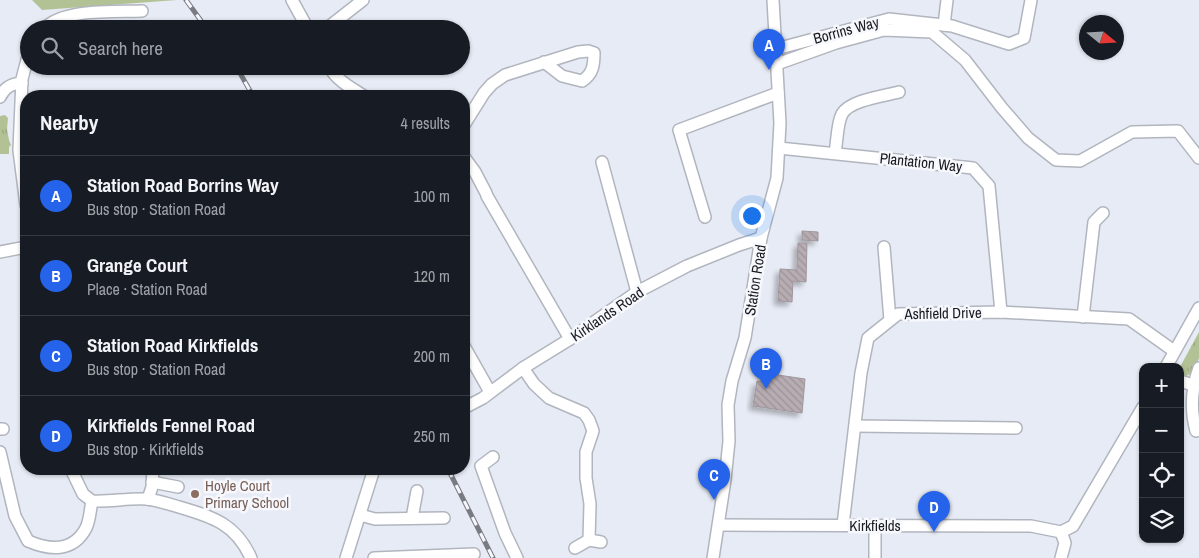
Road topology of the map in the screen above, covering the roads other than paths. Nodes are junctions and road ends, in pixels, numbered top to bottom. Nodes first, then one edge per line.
1 (292, 0) edge
2 (362, 0) edge
3 (772, 0) edge
4 (947, 0) edge
5 (1031, 0) edge
6 (142, 11) dead end
7 (57, 20) edge
8 (303, 20) edge
9 (337, 20) edge
10 (944, 25) junction
11 (776, 49) junction
12 (544, 62) junction
13 (777, 64) junction
14 (24, 75) edge
15 (336, 75) edge
16 (22, 83) junction
17 (22, 90) edge
18 (354, 90) edge
19 (899, 92) dead end
20 (778, 93) junction
21 (0, 97) edge
22 (470, 115) edge
23 (779, 148) junction
24 (835, 153) junction
25 (1199, 158) edge
26 (602, 162) dead end
27 (470, 165) edge
28 (1103, 213) dead end
29 (705, 217) dead end
30 (761, 238) junction
31 (884, 247) dead end
32 (20, 248) edge
33 (0, 252) edge
34 (636, 292) junction
35 (1199, 308) edge
36 (1001, 312) junction
37 (1083, 316) junction
38 (890, 320) junction
39 (570, 339) junction
40 (1174, 351) junction
41 (470, 357) edge
42 (1168, 363) edge
43 (523, 368) junction
44 (1199, 368) edge
45 (1184, 382) edge
46 (1193, 385) junction
47 (490, 392) junction
48 (470, 405) edge
49 (1142, 408) edge
50 (855, 426) junction
51 (1016, 428) dead end
52 (1196, 431) dead end
53 (0, 452) edge
54 (494, 457) dead end
55 (74, 475) edge
56 (153, 475) edge
57 (372, 475) edge
58 (152, 482) junction
59 (178, 487) dead end
60 (417, 491) dead end
61 (148, 499) junction
62 (92, 501) junction
63 (360, 515) junction
64 (412, 518) junction
65 (444, 518) dead end
66 (718, 525) junction
67 (843, 525) junction
68 (875, 525) junction
69 (1061, 532) junction
70 (589, 540) junction
71 (602, 542) dead end
72 (575, 548) dead end
73 (474, 554) dead end
74 (251, 558) edge
75 (346, 558) edge
76 (374, 558) edge
77 (517, 558) edge
78 (713, 558) edge
79 (875, 558) edge
80 (1061, 558) edge

1 - 8 street
2 - 9 street
3 - 11 street, Station Road
4 - 10 street
5 - 10 street, Borrins Way
6 - 7 street
10 - 11 street, Borrins Way
11 - 13 street, Station Road
12 - 12 street
12 - 22 street
13 - 20 street, Station Road
13 - 25 street
14 - 16 street
15 - 18 street
16 - 17 street
16 - 21 street
19 - 24 street
20 - 23 street, Station Road
20 - 29 street
23 - 24 street, Plantation Way
23 - 30 street, Station Road
24 - 36 street, Plantation Way
26 - 34 street
27 - 39 street
28 - 37 street
30 - 34 street, Kirklands Road
30 - 66 street, Station Road
31 - 38 street
32 - 33 street
34 - 39 street, Kirklands Road
35 - 40 street
36 - 37 street, Ashfield Drive
36 - 38 street, Ashfield Drive
37 - 40 street, Ashfield Drive
38 - 50 street, Ashfield Drive
39 - 43 street, Kirklands Road
40 - 42 street
41 - 47 street
43 - 47 street, Kirklands Road
43 - 70 street
44 - 46 street
45 - 46 street
46 - 52 street
47 - 48 street, Kirklands Road
49 - 69 street
50 - 51 street
50 - 67 street, Ashfield Drive
53 - 62 street
54 - 77 street
55 - 62 street
56 - 58 street
57 - 63 street
58 - 59 street
58 - 61 street
60 - 64 street
61 - 62 street
61 - 74 street
63 - 64 street
63 - 75 street
64 - 65 street
66 - 67 street, Kirkfields
66 - 78 street, Station Road
67 - 68 street, Kirkfields
68 - 69 street, Kirkfields
68 - 79 street
69 - 80 street
70 - 71 street
70 - 72 street
73 - 76 street

